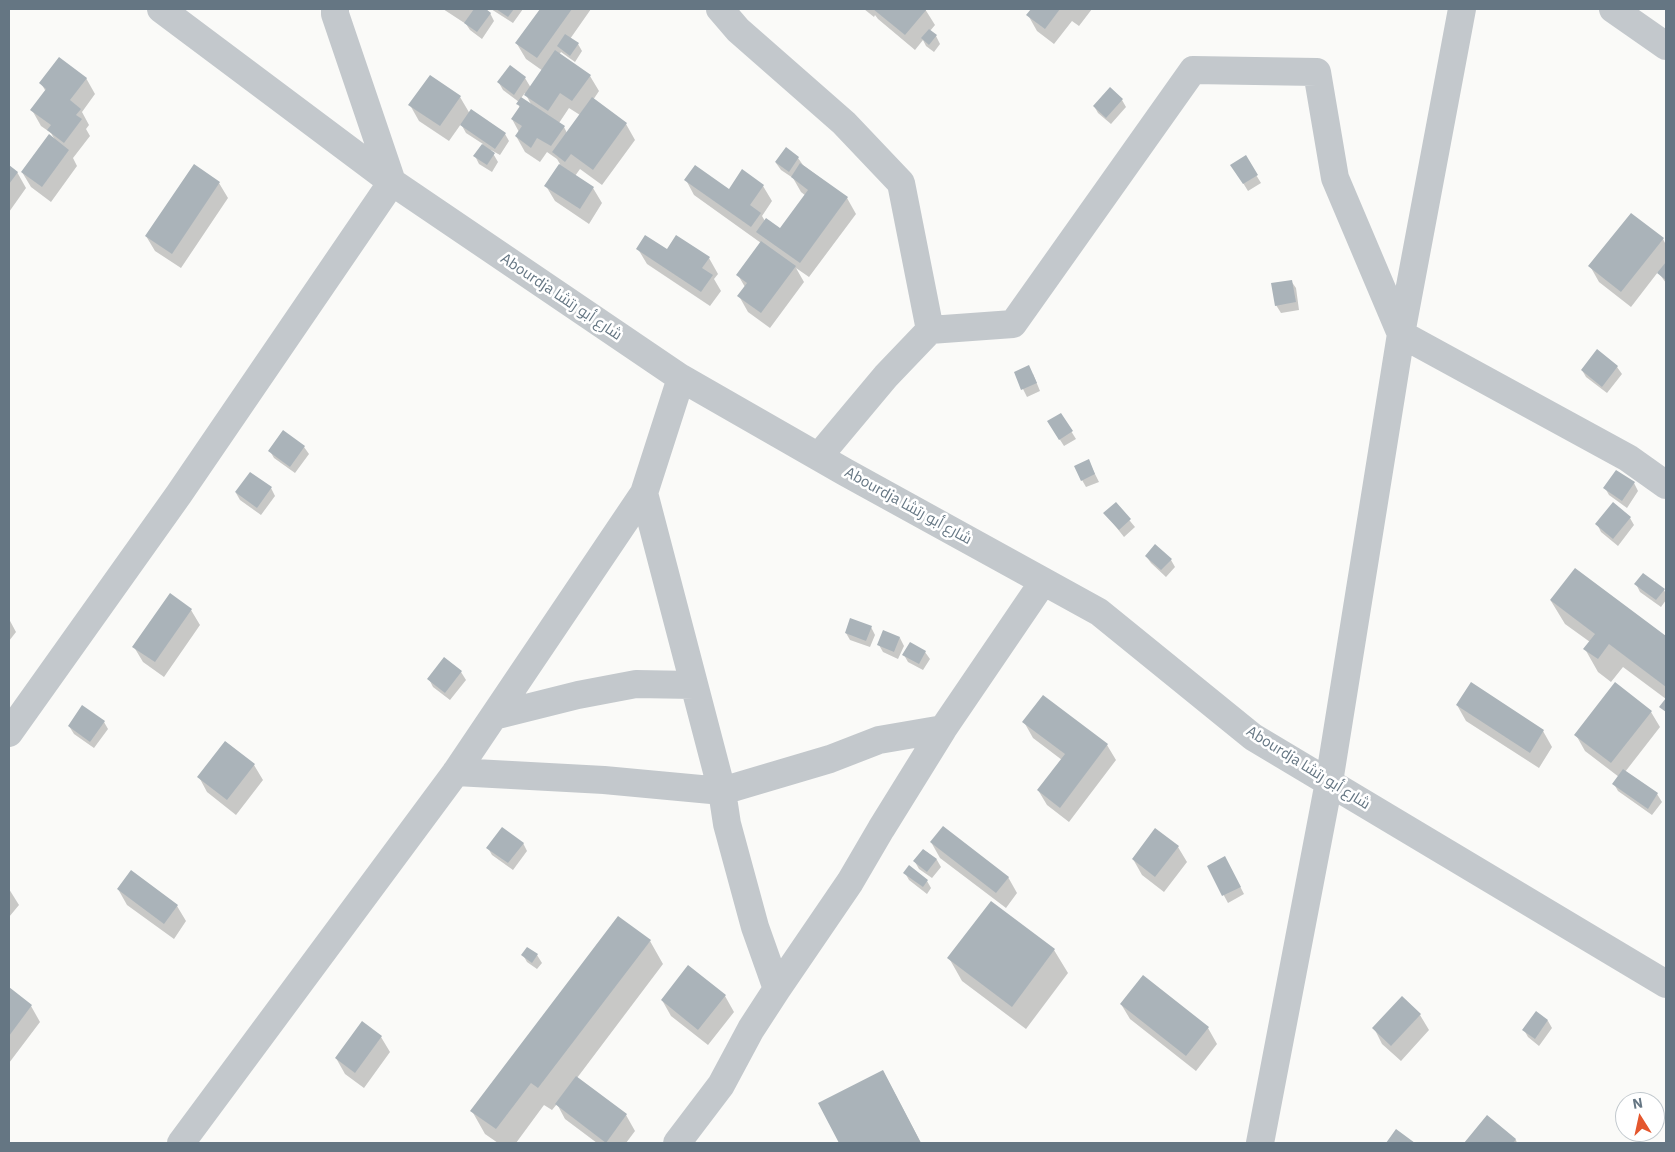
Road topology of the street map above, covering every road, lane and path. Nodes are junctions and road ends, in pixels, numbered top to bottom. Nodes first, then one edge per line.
1 (161, 9) edge
2 (335, 9) edge
3 (720, 9) edge
4 (1462, 9) edge
5 (1613, 9) edge
6 (1665, 44) edge
7 (392, 182) junction
8 (930, 330) junction
9 (1400, 334) junction
10 (681, 378) junction
11 (818, 456) junction
12 (1666, 485) edge
13 (644, 493) junction
14 (1043, 582) junction
15 (694, 684) junction
16 (494, 716) junction
17 (943, 729) junction
18 (9, 733) edge
19 (456, 772) junction
20 (1329, 782) junction
21 (722, 791) junction
22 (1666, 984) edge
23 (777, 989) junction
24 (181, 1143) edge
25 (677, 1143) edge
26 (1260, 1143) edge

1 - 7 street, Abourdja شارع أبو رتشا
2 - 7 street
3 - 8 street
4 - 9 street
5 - 6 street
7 - 10 street, Abourdja شارع أبو رتشا
7 - 18 street
8 - 9 street
8 - 11 street
9 - 12 street
9 - 20 street
10 - 11 street, Abourdja شارع أبو رتشا
10 - 13 street
11 - 14 street, Abourdja شارع أبو رتشا
13 - 15 street
13 - 16 street
14 - 17 street
14 - 20 street, Abourdja شارع أبو رتشا
15 - 16 street
15 - 21 street
16 - 19 street
17 - 21 street
17 - 23 street
19 - 21 street
19 - 24 street
20 - 22 street, Abourdja شارع أبو رتشا
20 - 26 street
21 - 23 street
23 - 25 street

